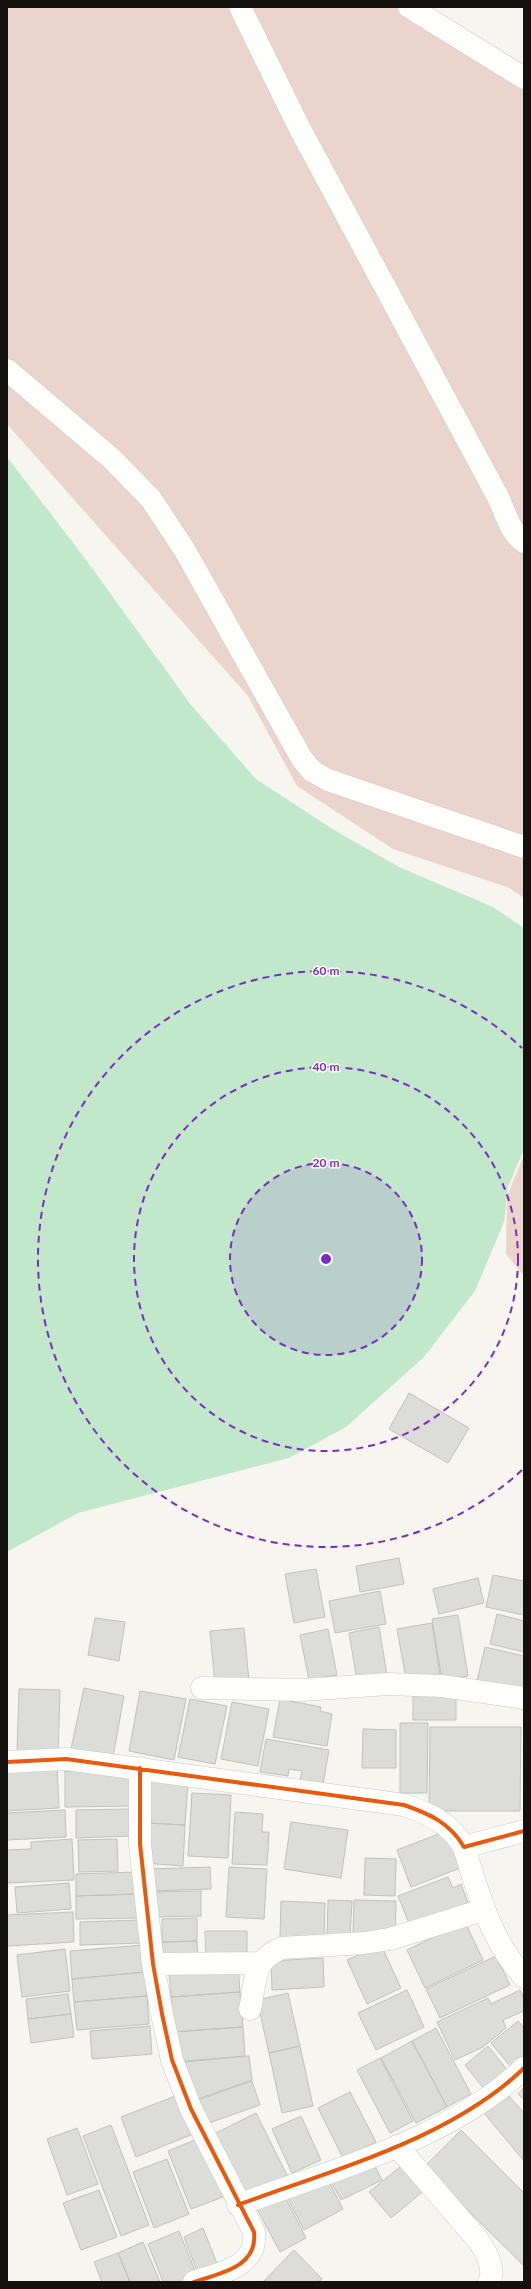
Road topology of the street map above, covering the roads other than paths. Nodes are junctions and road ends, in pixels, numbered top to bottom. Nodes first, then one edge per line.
1 (240, 7) edge
2 (409, 7) edge
3 (524, 78) edge
4 (7, 370) edge
5 (524, 542) edge
6 (524, 847) edge
7 (202, 1688) dead end
8 (524, 1698) edge
9 (7, 1762) edge
10 (140, 1768) junction
11 (524, 1831) edge
12 (464, 1847) junction
13 (483, 1910) junction
14 (260, 1963) junction
15 (153, 1964) junction
16 (524, 1977) edge
17 (250, 2009) dead end
18 (524, 2068) edge
19 (397, 2146) junction
20 (238, 2205) junction
21 (194, 2282) edge
22 (490, 2282) edge

1 - 5 street
2 - 3 street
4 - 6 street
7 - 8 street
9 - 10 street
10 - 12 street
10 - 15 street
11 - 12 street
12 - 13 street
13 - 14 street
13 - 16 street
14 - 15 street
14 - 17 street
15 - 20 street
18 - 19 street
19 - 20 street
19 - 22 street
20 - 21 street

